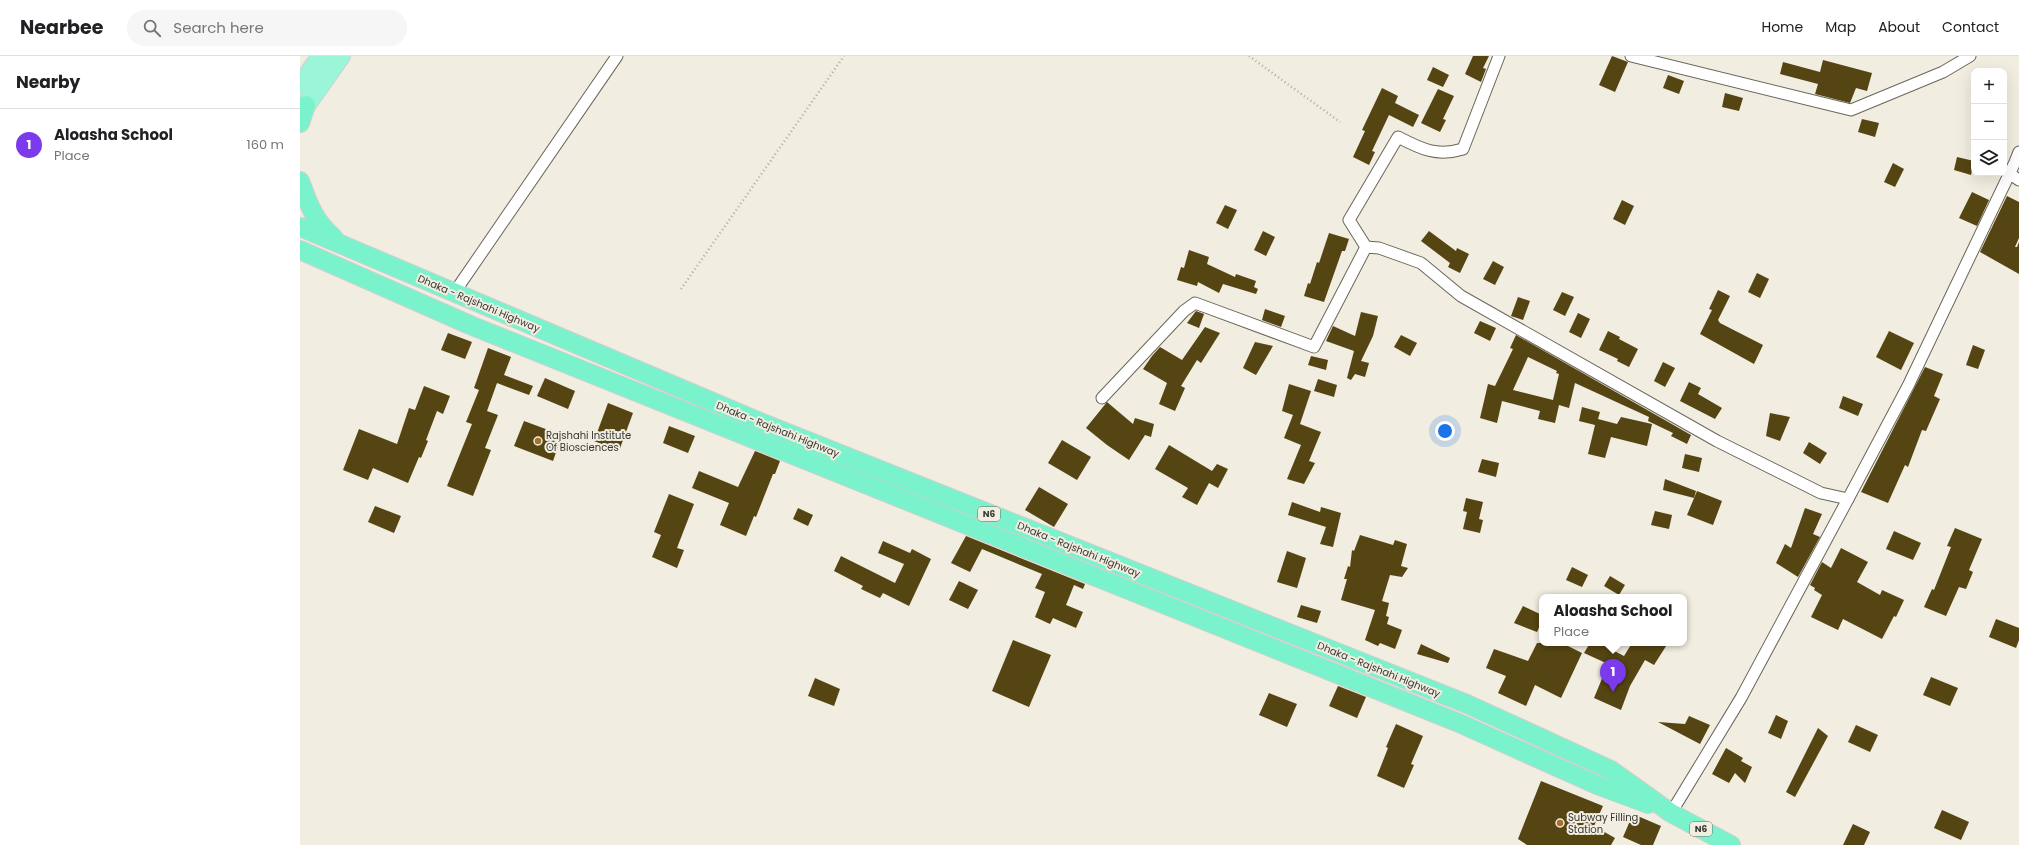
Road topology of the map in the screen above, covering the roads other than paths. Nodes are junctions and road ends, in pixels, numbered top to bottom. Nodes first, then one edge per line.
1 (321, 56) edge
2 (340, 56) edge
3 (617, 56) edge
4 (1499, 56) edge
5 (1631, 56) edge
6 (1970, 56) edge
7 (300, 85) edge
8 (303, 109) edge
9 (300, 123) edge
10 (2019, 152) edge
11 (2014, 177) edge
12 (300, 181) edge
13 (300, 227) edge
14 (344, 246) junction
15 (1366, 247) junction
16 (300, 250) edge
17 (454, 293) junction
18 (1102, 398) dead end
19 (1848, 499) junction
20 (1671, 813) junction
21 (1731, 845) edge

1 - 7 main road
2 - 8 main road
3 - 17 street
4 - 15 street
5 - 6 street
8 - 9 highway
10 - 11 street
11 - 19 street
12 - 14 highway
13 - 14 highway, Dhaka - Rajshahi Highway / N6
14 - 17 highway, Dhaka - Rajshahi Highway / N6
15 - 18 street
15 - 19 street
16 - 20 highway, Dhaka - Rajshahi Highway / N6
17 - 20 highway, Dhaka - Rajshahi Highway / N6
19 - 20 street
20 - 21 highway, Dhaka - Rajshahi Highway / N6

